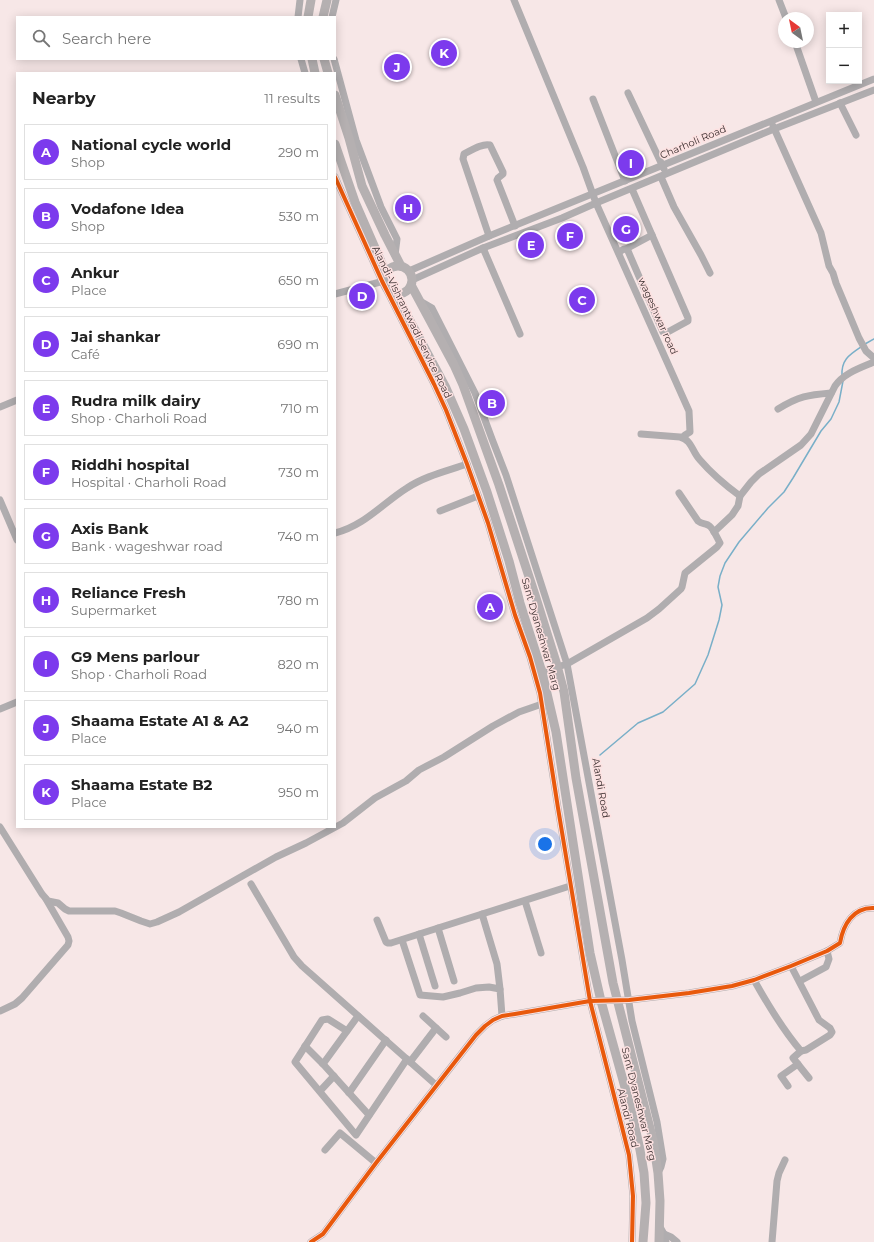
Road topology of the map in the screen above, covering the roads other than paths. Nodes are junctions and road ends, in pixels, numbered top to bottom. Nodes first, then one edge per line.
1 (300, 0) edge
2 (311, 0) edge
3 (327, 0) edge
4 (336, 0) edge
5 (514, 0) edge
6 (779, 0) edge
7 (784, 12) edge
8 (298, 16) edge
9 (308, 16) edge
10 (323, 16) edge
11 (332, 16) edge
12 (797, 48) edge
13 (301, 60) edge
14 (312, 60) edge
15 (324, 60) edge
16 (334, 60) edge
17 (305, 72) edge
18 (315, 72) edge
19 (328, 72) edge
20 (874, 79) edge
21 (874, 90) edge
22 (628, 93) dead end
23 (336, 98) edge
24 (593, 99) dead end
25 (816, 102) junction
26 (840, 103) junction
27 (771, 120) junction
28 (774, 129) junction
29 (856, 135) dead end
30 (336, 147) edge
31 (662, 166) junction
32 (664, 176) junction
33 (336, 179) edge
34 (625, 181) junction
35 (632, 189) junction
36 (593, 194) junction
37 (596, 203) junction
38 (515, 226) junction
39 (652, 235) junction
40 (489, 236) junction
41 (483, 248) junction
42 (626, 249) junction
43 (619, 252) junction
44 (451, 253) junction
45 (395, 255) junction
46 (454, 261) junction
47 (710, 273) dead end
48 (408, 275) junction
49 (384, 278) junction
50 (395, 293) junction
51 (336, 294) edge
52 (420, 301) junction
53 (520, 334) dead end
54 (874, 358) edge
55 (874, 362) edge
56 (832, 393) junction
57 (16, 400) edge
58 (0, 407) edge
59 (778, 409) dead end
60 (641, 434) dead end
61 (683, 438) junction
62 (467, 464) junction
63 (679, 493) dead end
64 (478, 496) junction
65 (740, 496) junction
66 (0, 500) edge
67 (440, 511) dead end
68 (15, 532) edge
69 (714, 532) junction
70 (336, 533) edge
71 (567, 664) junction
72 (556, 665) junction
73 (538, 673) junction
74 (569, 674) joint
75 (16, 702) edge
76 (542, 704) junction
77 (0, 709) edge
78 (0, 827) edge
79 (336, 827) edge
80 (334, 828) edge
81 (251, 884) dead end
82 (570, 886) junction
83 (45, 898) junction
84 (525, 901) junction
85 (874, 908) edge
86 (482, 914) junction
87 (377, 920) dead end
88 (438, 928) junction
89 (419, 934) junction
90 (402, 940) junction
91 (826, 951) junction
92 (541, 953) dead end
93 (792, 966) junction
94 (754, 980) junction
95 (454, 981) dead end
96 (800, 981) junction
97 (435, 986) dead end
98 (500, 989) junction
99 (629, 1000) junction
100 (590, 1001) junction
101 (601, 1001) junction
102 (617, 1001) junction
103 (0, 1011) edge
104 (358, 1016) junction
105 (423, 1016) dead end
106 (502, 1016) junction
107 (436, 1028) junction
108 (348, 1031) junction
109 (446, 1037) dead end
110 (386, 1040) junction
111 (305, 1046) junction
112 (801, 1051) junction
113 (409, 1061) junction
114 (323, 1064) junction
115 (798, 1064) junction
116 (334, 1076) junction
117 (809, 1078) dead end
118 (436, 1085) junction
119 (788, 1086) dead end
120 (320, 1091) junction
121 (349, 1093) junction
122 (369, 1115) junction
123 (325, 1150) dead end
124 (785, 1160) dead end
125 (376, 1163) junction
126 (658, 1174) junction
127 (662, 1236) edge
128 (311, 1242) edge
129 (632, 1242) edge
130 (643, 1242) edge
131 (677, 1242) edge
132 (772, 1242) edge

1 - 8 street
2 - 9 main road
3 - 10 main road
4 - 11 street
5 - 36 street, wageshwar road
6 - 7 street
12 - 25 street
13 - 17 street
14 - 18 main road
15 - 19 main road
16 - 45 street, Alandi-Vishrantwadi Service Road
20 - 25 street, Charholi Road
21 - 26 street, Charholi Road
22 - 31 street
23 - 45 main road, Sant Dyaneshwar Marg
24 - 34 street
25 - 27 street, Charholi Road
26 - 28 street, Charholi Road
26 - 29 street
27 - 28 street
27 - 31 street, Charholi Road
28 - 32 street, Charholi Road
28 - 54 street
30 - 49 main road
31 - 32 street
31 - 34 street, Charholi Road
32 - 35 street, Charholi Road
32 - 47 street
33 - 49 street, Alandi-Vishrantwadi Service Road
34 - 36 street, Charholi Road
35 - 37 street, Charholi Road
35 - 39 street
36 - 37 street, wageshwar road
36 - 38 street, Charholi Road
37 - 41 street, Charholi Road
37 - 43 street, wageshwar road
38 - 40 street, Charholi Road
38 - 40 street
39 - 42 street
39 - 42 street
40 - 44 street, Charholi Road
41 - 46 street, Charholi Road
41 - 53 street
42 - 43 street
43 - 61 street, wageshwar road
44 - 46 street
44 - 48 street, Charholi Road
45 - 48 main road, Sant Dyaneshwar Marg
46 - 48 street, Charholi Road
48 - 49 main road
48 - 50 main road
48 - 52 main road, Sant Dyaneshwar Marg
49 - 50 main road, Sant Dyaneshwar Marg
49 - 51 street
49 - 62 street, Alandi-Vishrantwadi Service Road
50 - 73 main road, Sant Dyaneshwar Marg
52 - 71 street, Alandi-Vishrantwadi Service Road
52 - 72 main road, Sant Dyaneshwar Marg
55 - 56 street
56 - 59 street
56 - 65 street
57 - 58 street
60 - 61 street
61 - 65 street
62 - 64 street, Alandi-Vishrantwadi Service Road
62 - 70 street
63 - 69 street
64 - 67 street
64 - 73 street, Alandi-Vishrantwadi Service Road
65 - 69 street
66 - 68 street
69 - 71 street
71 - 72 street
71 - 74 street, Alandi-Vishrantwadi Service Road
72 - 73 street
72 - 102 main road, Sant Dyaneshwar Marg
73 - 76 street, Alandi-Vishrantwadi Service Road
73 - 101 main road, Sant Dyaneshwar Marg
74 - 99 street, Alandi Road
75 - 77 street
76 - 79 street
76 - 82 street, Alandi-Vishrantwadi Service Road
78 - 83 street
80 - 83 street
81 - 104 street
82 - 84 street
82 - 100 street, Alandi Road
83 - 103 street
84 - 86 street
84 - 92 street
85 - 91 street
86 - 88 street
86 - 98 street
87 - 90 street
88 - 89 street
88 - 95 street
89 - 90 street
89 - 97 street
90 - 98 street
91 - 93 street
91 - 96 street
93 - 94 street
93 - 96 street
94 - 99 street
94 - 112 street
96 - 112 street
98 - 106 street
99 - 102 street
99 - 126 street, Alandi Road
100 - 101 street
100 - 106 street
100 - 129 street, Alandi Road
101 - 102 street
101 - 130 main road, Sant Dyaneshwar Marg
102 - 126 main road
104 - 108 street
104 - 110 street
105 - 107 street
106 - 118 street
107 - 109 street
107 - 113 street
108 - 111 street
108 - 114 street
110 - 113 street
110 - 121 street
111 - 114 street
111 - 120 street
112 - 115 street
113 - 118 street
113 - 122 street
114 - 116 street
115 - 117 street
115 - 119 street
116 - 120 street
116 - 121 street
118 - 125 street
120 - 122 street
121 - 122 street
123 - 125 street
124 - 132 street
125 - 128 street
126 - 127 main road
127 - 131 street

